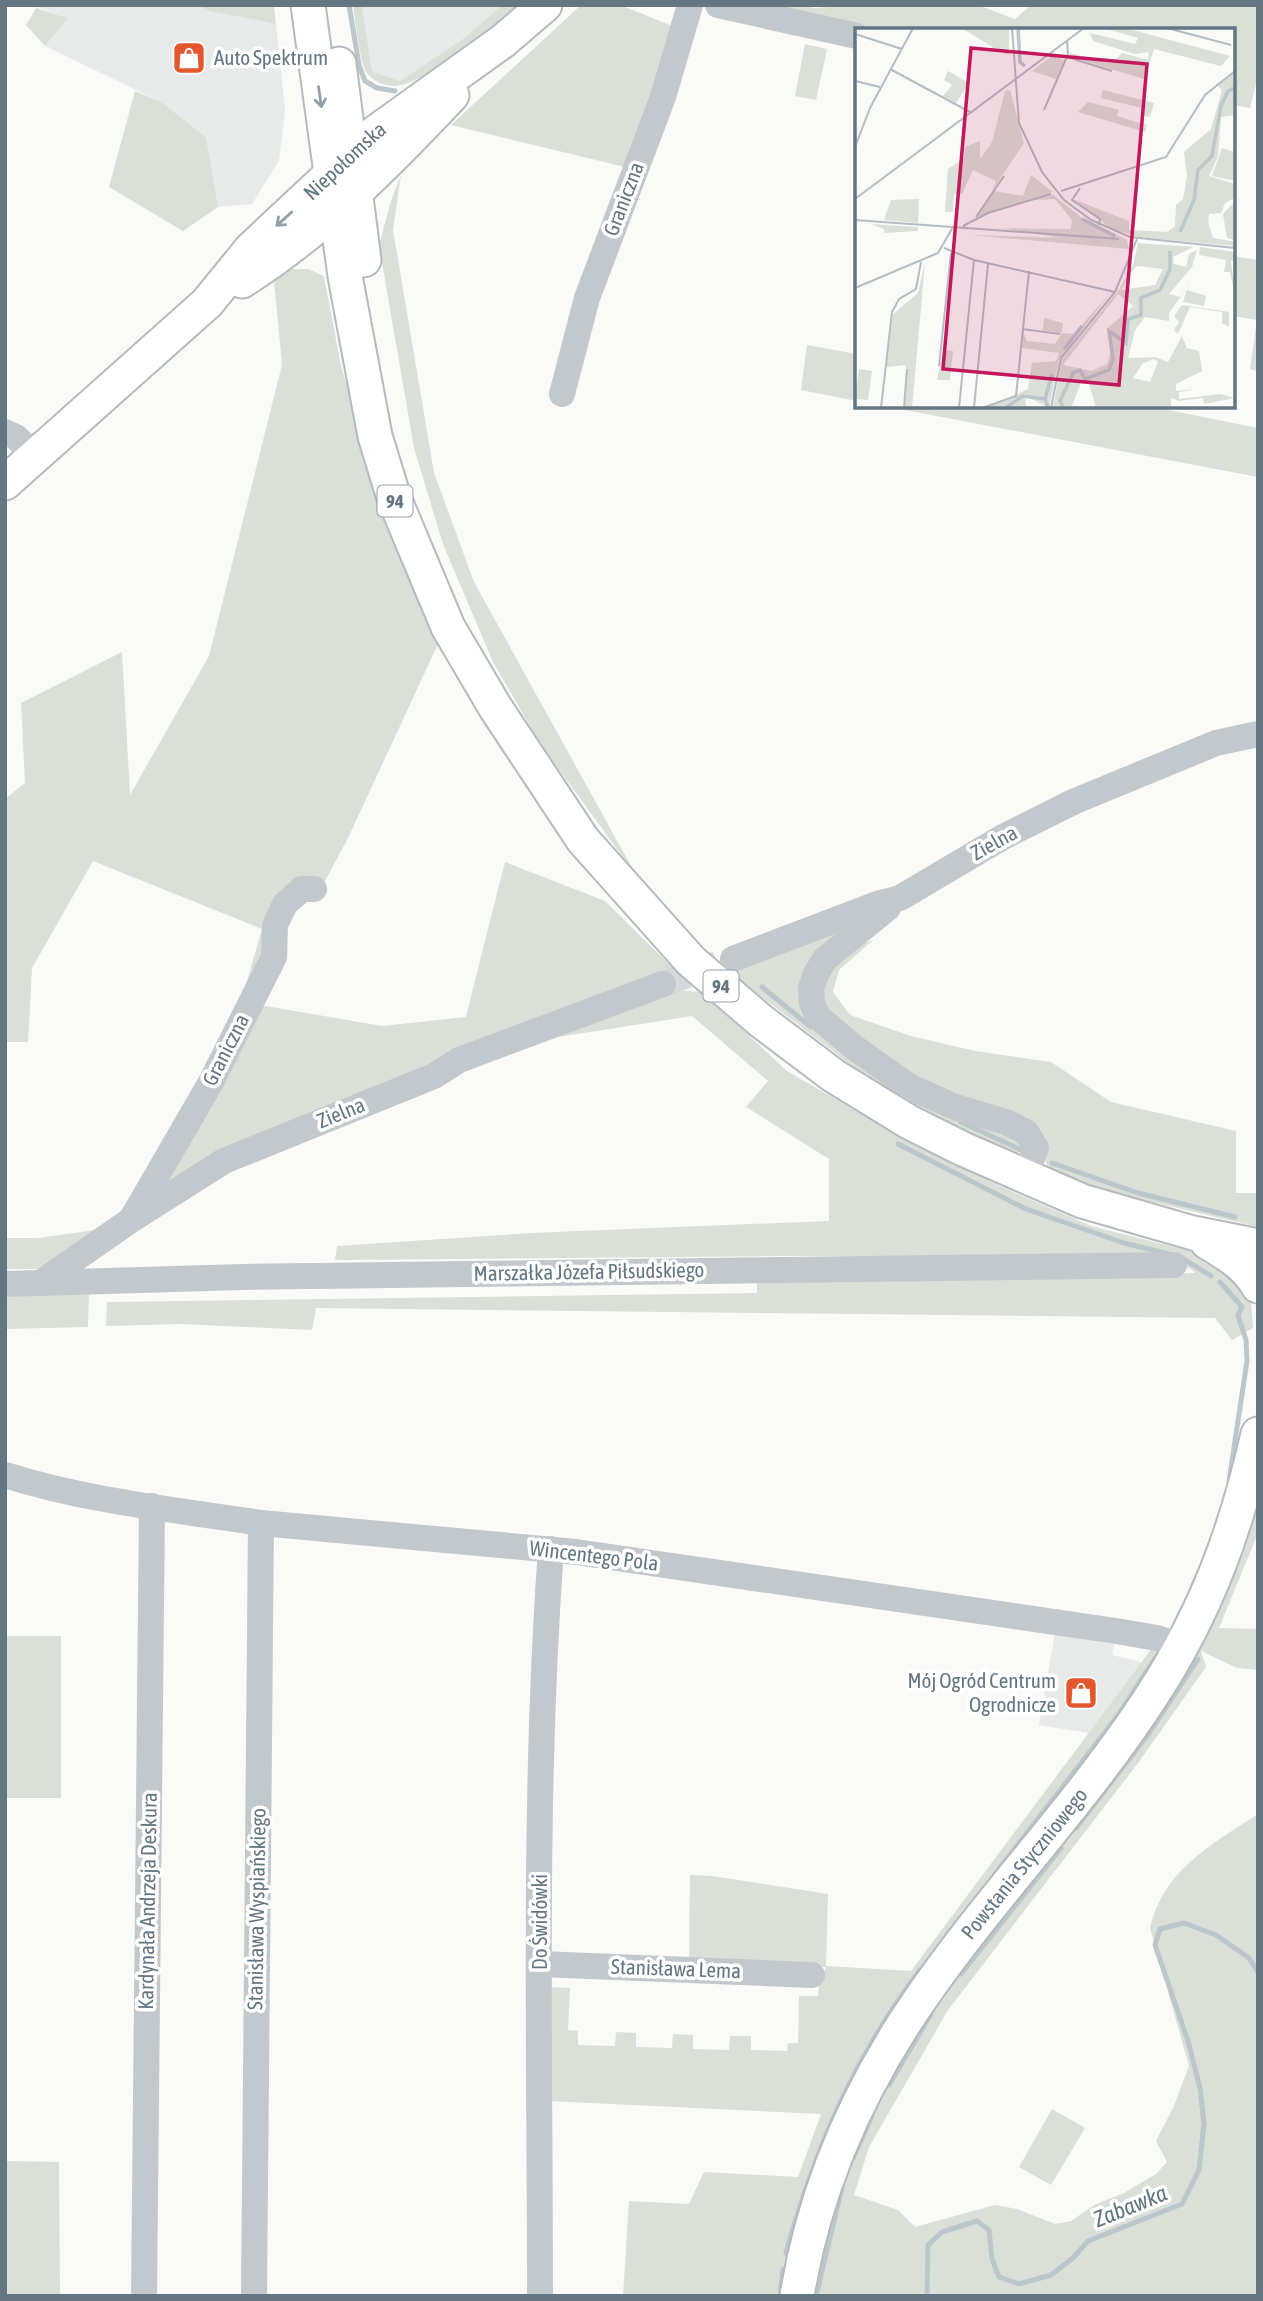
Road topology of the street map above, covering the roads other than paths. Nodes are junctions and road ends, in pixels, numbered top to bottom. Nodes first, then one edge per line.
1 (307, 5) edge
2 (330, 5) edge
3 (545, 5) edge
4 (690, 5) edge
5 (718, 5) edge
6 (855, 36) edge
7 (503, 41) junction
8 (340, 70) junction
9 (422, 98) junction
10 (397, 154) junction
11 (343, 183) junction
12 (354, 263) junction
13 (268, 264) junction
14 (207, 303) junction
15 (562, 394) dead end
16 (5, 432) edge
17 (35, 456) junction
18 (5, 484) edge
19 (1258, 734) edge
20 (314, 889) dead end
21 (900, 898) junction
22 (733, 958) tunnel mouth
23 (663, 984) tunnel mouth
24 (1024, 1177) junction
25 (131, 1220) junction
26 (1193, 1233) junction
27 (1258, 1246) edge
28 (1174, 1265) dead end
29 (5, 1283) edge
30 (40, 1283) junction
31 (1258, 1286) edge
32 (1258, 1434) edge
33 (5, 1475) edge
34 (152, 1506) junction
35 (261, 1523) junction
36 (551, 1549) junction
37 (1182, 1647) junction
38 (540, 1964) junction
39 (812, 1975) dead end
40 (144, 2296) edge
41 (254, 2296) edge
42 (540, 2296) edge
43 (797, 2296) edge

1 -> 11 main road, 94
2 - 8 main road, 94
3 - 7 main road, Niepołomska
4 - 15 street, Graniczna
5 - 6 street
7 - 9 main road, Niepołomska
7 - 10 main road, Niepołomska
8 - 9 main road
8 - 11 main road, 94
9 - 11 main road, Niepołomska
10 - 11 main road, Niepołomska
10 - 12 main road
11 - 12 main road, 94
11 - 13 main road, Niepołomska
11 -> 14 main road, Niepołomska
12 - 13 main road
12 - 24 main road, 94
13 - 14 main road, Niepołomska
14 - 17 main road, Niepołomska
16 - 17 street
17 - 18 main road, Niepołomska
19 - 21 street, Zielna
20 - 25 street, Graniczna
21 - 22 street, Zielna
21 - 24 street
23 - 25 street, Zielna
24 - 26 main road, 94
25 - 30 street, Zielna
26 - 27 main road, 94
26 - 31 main road
28 - 30 street, Marszałka Józefa Piłsudskiego
29 - 30 street, Marszałka Józefa Piłsudskiego
32 - 37 main road, Powstania Styczniowego
33 - 34 street, Wincentego Pola
34 - 35 street, Wincentego Pola
34 - 40 street, Kardynała Andrzeja Deskura
35 - 36 street, Wincentego Pola
35 - 41 street, Stanisława Wyspiańskiego
36 - 37 street, Wincentego Pola
36 - 38 street, Do Świdówki
37 - 43 main road, Powstania Styczniowego
38 - 39 street, Stanisława Lema
38 - 42 street, Do Świdówki

